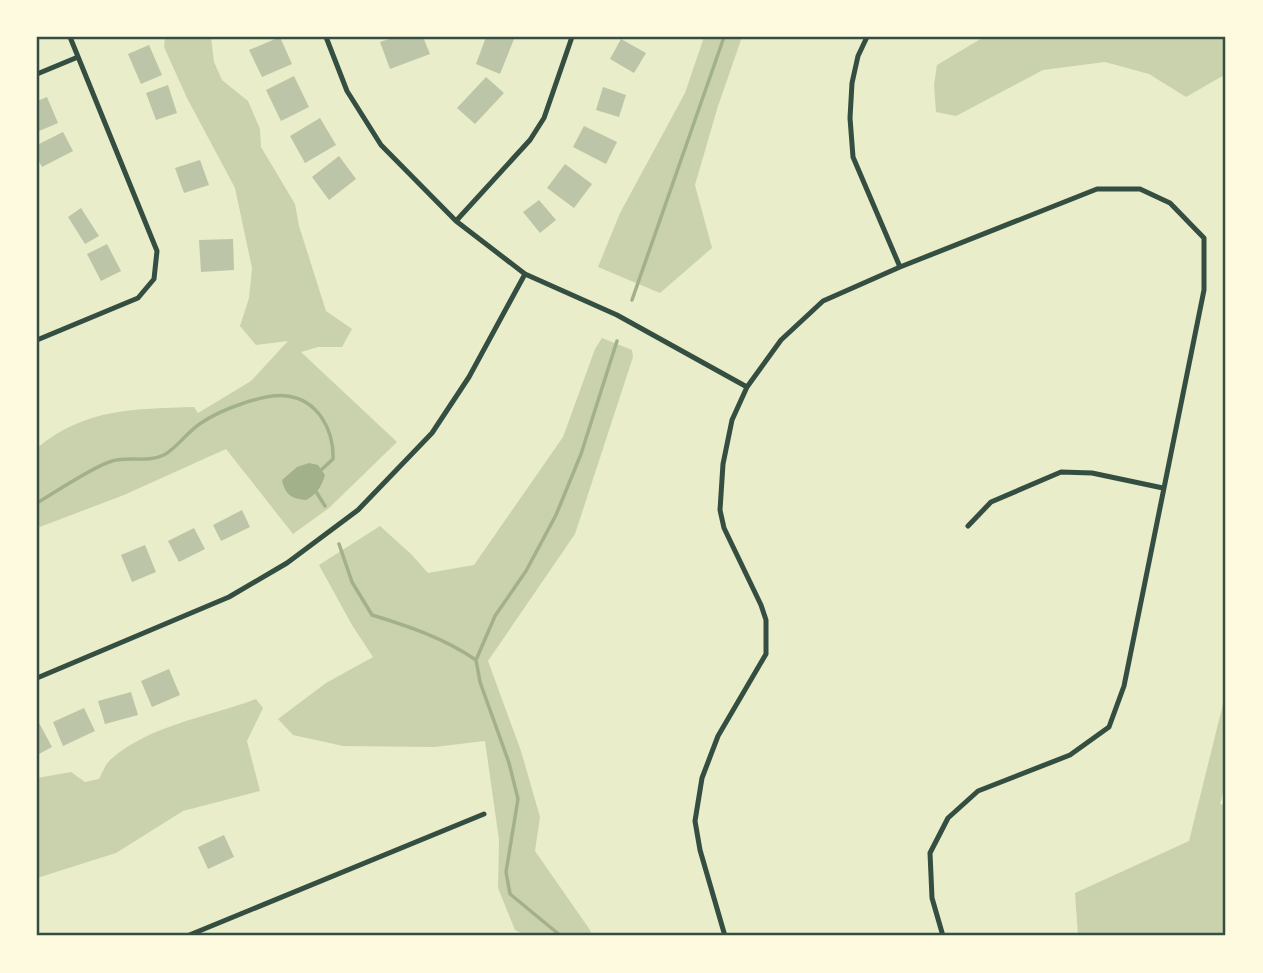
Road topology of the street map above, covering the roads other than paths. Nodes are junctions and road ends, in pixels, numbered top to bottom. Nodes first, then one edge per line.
1 (70, 37) edge
2 (326, 37) edge
3 (572, 37) edge
4 (867, 37) edge
5 (78, 57) junction
6 (37, 74) edge
7 (456, 221) junction
8 (900, 267) junction
9 (526, 274) junction
10 (37, 340) edge
11 (747, 387) junction
12 (1163, 488) junction
13 (968, 526) dead end
14 (37, 678) edge
15 (484, 814) dead end
16 (187, 936) edge
17 (725, 936) edge
18 (943, 936) edge

1 - 5 street
2 - 7 street
3 - 7 street
4 - 8 street
5 - 6 street
5 - 10 street
7 - 9 street
8 - 11 street
8 - 12 street
9 - 11 street
9 - 14 street
11 - 17 street
12 - 13 street
12 - 18 street
15 - 16 street

